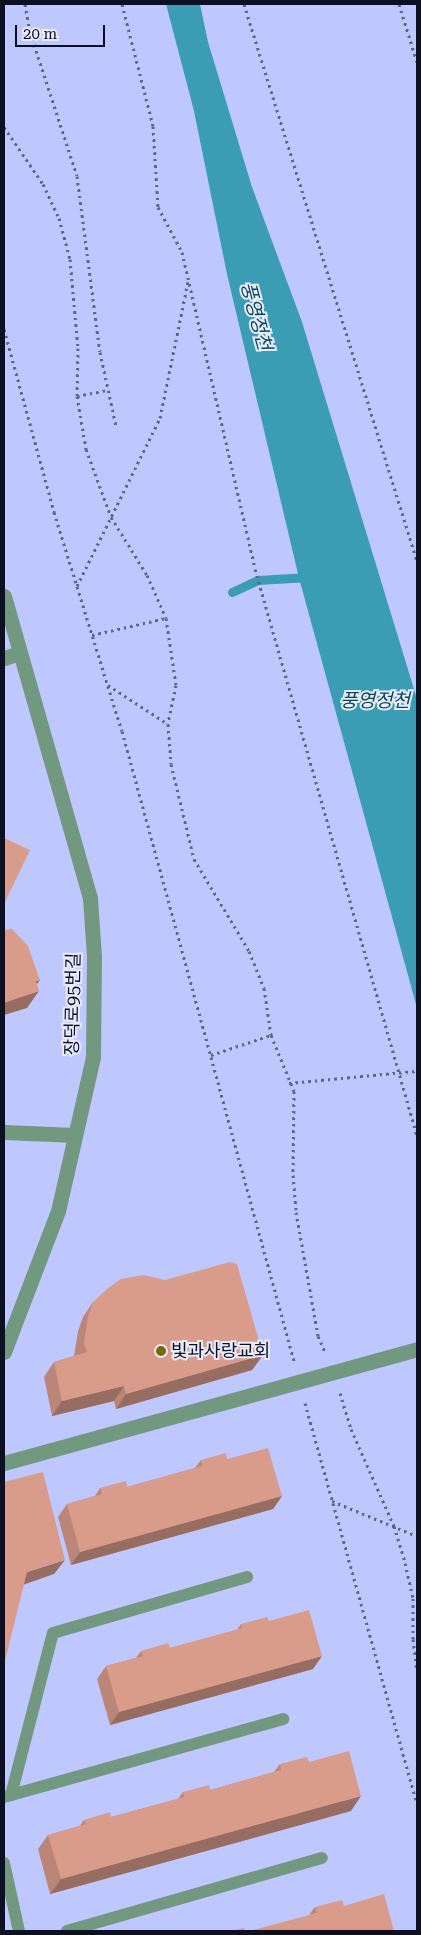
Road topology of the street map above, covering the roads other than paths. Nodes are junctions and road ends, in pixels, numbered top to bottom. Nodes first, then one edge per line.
1 (4, 596) edge
2 (20, 653) junction
3 (4, 658) edge
4 (4, 1132) edge
5 (75, 1135) junction
6 (417, 1349) edge
7 (4, 1352) edge
8 (4, 1463) edge
9 (247, 1577) dead end
10 (283, 1719) dead end
11 (7, 1796) edge
12 (322, 1858) dead end
13 (4, 1863) edge
14 (19, 1931) edge
15 (67, 1931) edge

1 - 2 street, 장덕로95번길
2 - 3 street
2 - 5 street, 장덕로95번길
4 - 5 street
5 - 7 street, 장덕로95번길
6 - 8 street
9 - 11 lane
10 - 11 lane
12 - 15 lane
13 - 14 lane

